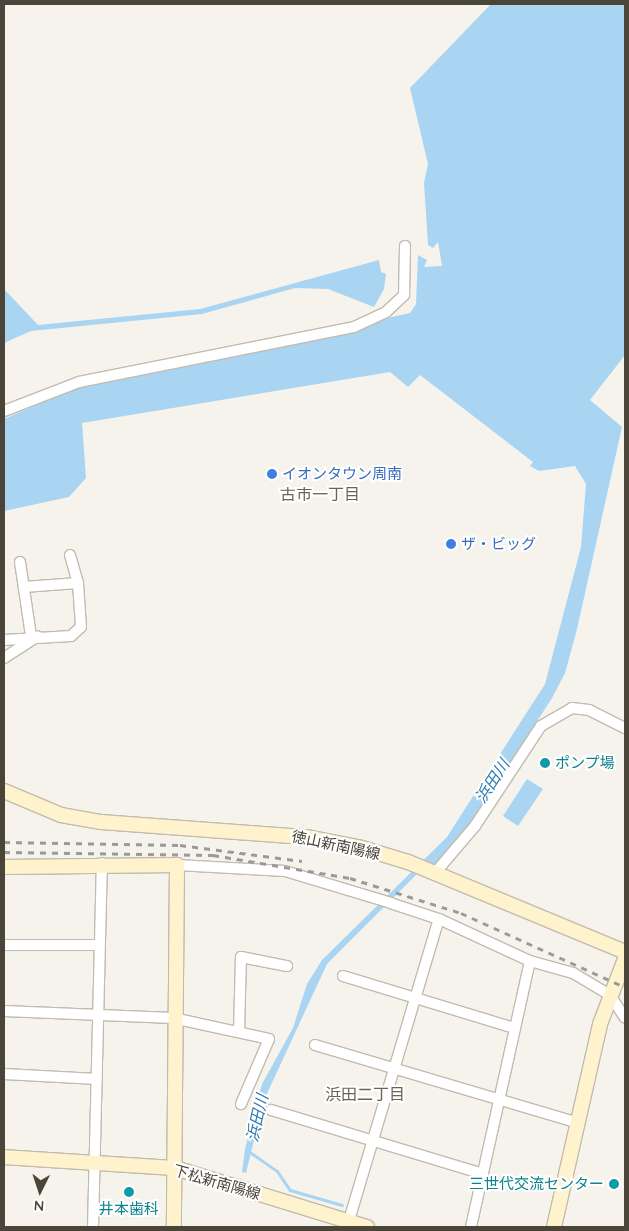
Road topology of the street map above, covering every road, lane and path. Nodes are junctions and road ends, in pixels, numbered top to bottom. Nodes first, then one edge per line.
1 (405, 246) dead end
2 (4, 411) edge
3 (70, 555) dead end
4 (20, 562) dead end
5 (78, 583) junction
6 (24, 586) junction
7 (35, 636) junction
8 (4, 640) edge
9 (4, 658) edge
10 (625, 728) edge
11 (4, 791) edge
12 (102, 863) junction
13 (177, 865) junction
14 (4, 867) edge
15 (432, 872) junction
16 (439, 919) junction
17 (4, 945) edge
18 (97, 945) junction
19 (625, 952) edge
20 (625, 959) edge
21 (530, 961) junction
22 (286, 966) dead end
23 (343, 976) dead end
24 (610, 995) junction
25 (414, 996) junction
26 (4, 1011) edge
27 (96, 1013) junction
28 (172, 1018) junction
29 (625, 1018) edge
30 (514, 1028) junction
31 (239, 1032) junction
32 (315, 1045) dead end
33 (392, 1070) junction
34 (4, 1074) edge
35 (97, 1079) junction
36 (500, 1098) junction
37 (241, 1104) dead end
38 (271, 1110) dead end
39 (578, 1123) junction
40 (373, 1139) junction
41 (4, 1157) edge
42 (95, 1162) junction
43 (175, 1168) junction
44 (483, 1174) junction
45 (348, 1225) edge
46 (93, 1227) edge
47 (174, 1227) edge
48 (367, 1227) edge
49 (471, 1227) edge
50 (554, 1227) edge

1 - 2 street
3 - 5 street
4 - 6 street
5 - 6 street
5 - 7 street
6 - 7 street
7 - 8 street
7 - 9 street
10 - 15 street
11 - 15 main road, 徳山新南陽線
12 - 13 main road
12 - 14 main road
12 - 18 street
13 - 16 street
13 - 28 main road
15 - 19 main road, 徳山新南陽線
16 - 21 street
16 - 25 street
17 - 18 street
18 - 27 street
20 - 24 main road
21 - 24 street
21 - 30 street
22 - 31 street
23 - 25 street
24 - 29 street
24 - 39 main road
25 - 30 street
25 - 33 street
26 - 27 street
27 - 28 street
27 - 35 street
28 - 31 street
28 - 43 main road
30 - 36 street
31 - 37 street
32 - 33 street
33 - 36 street
33 - 40 street
34 - 35 street
35 - 42 street
36 - 39 street
36 - 44 street
38 - 40 street
39 - 50 main road
40 - 44 street
40 - 45 street
41 - 42 main road, 下松新南陽線
42 - 43 main road, 下松新南陽線
42 - 46 street
43 - 45 main road, 下松新南陽線
43 - 47 main road
44 - 49 street
45 - 48 main road, 下松新南陽線

